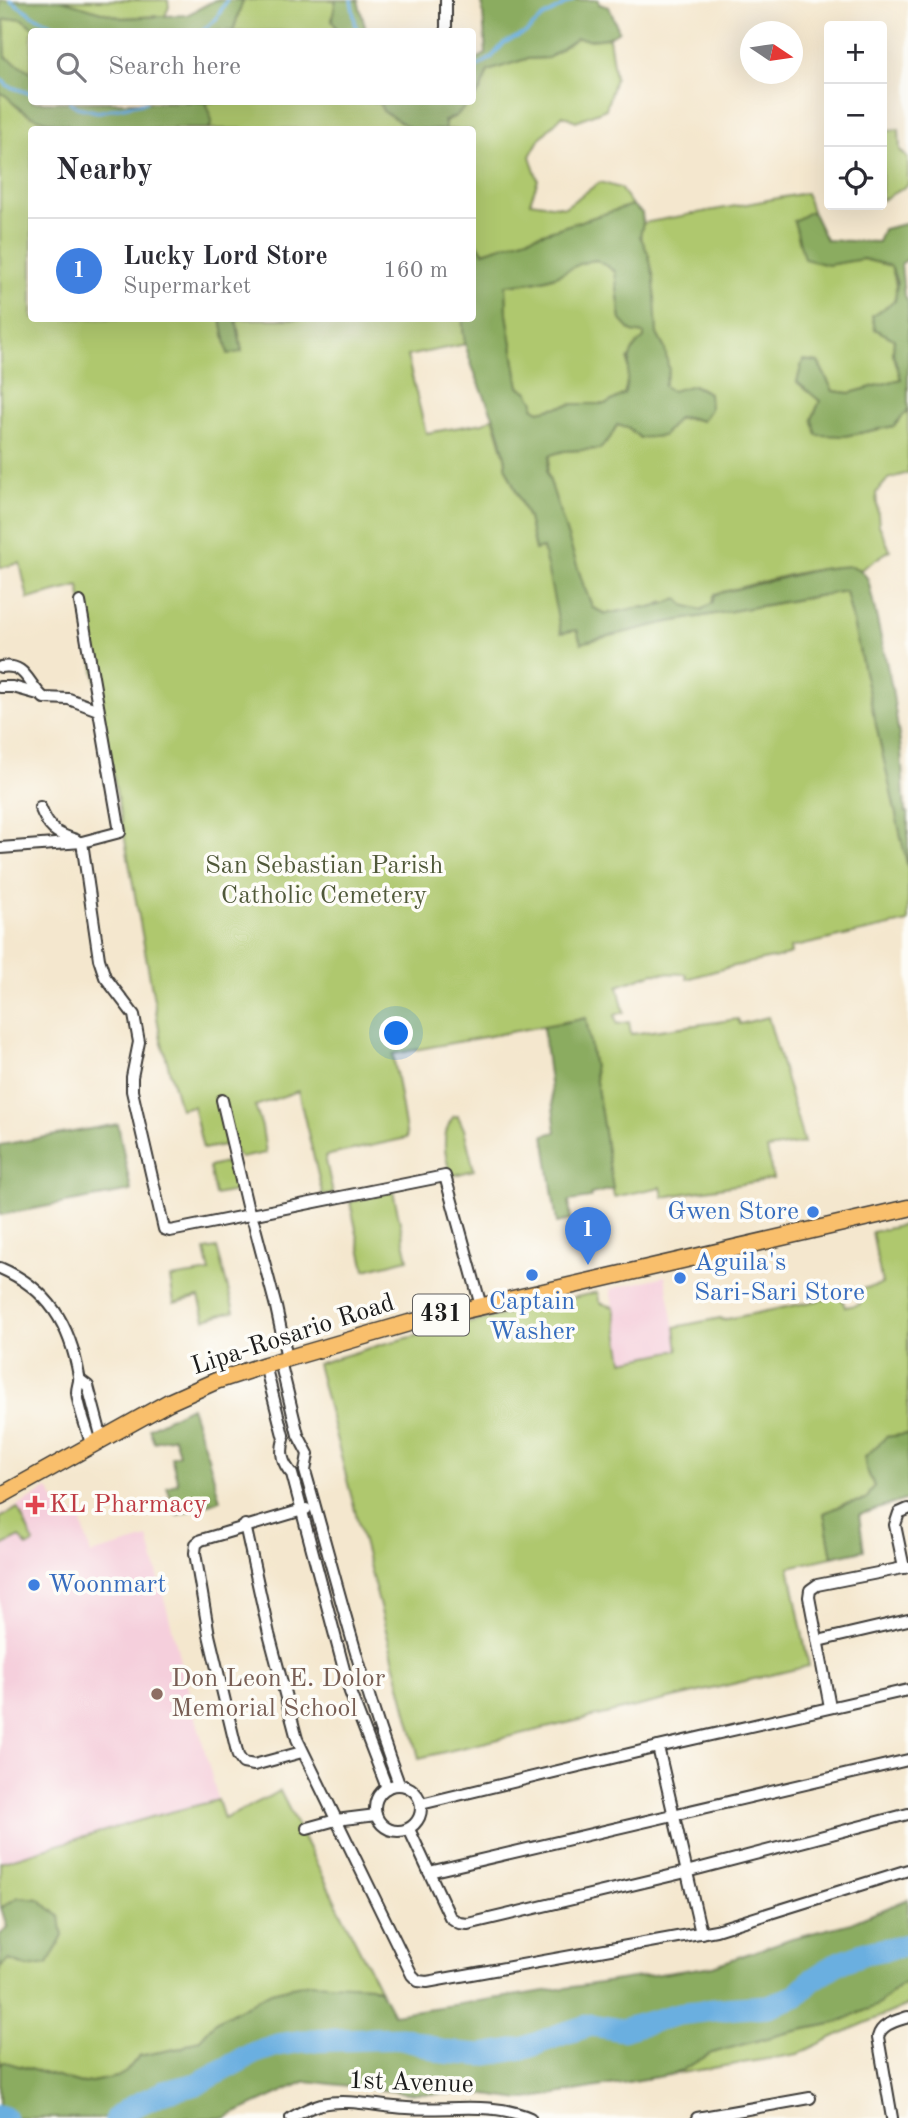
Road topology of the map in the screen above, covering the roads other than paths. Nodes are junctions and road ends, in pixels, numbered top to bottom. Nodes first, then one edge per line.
1 (446, 0) edge
2 (446, 28) edge
3 (80, 602) dead end
4 (1, 667) edge
5 (0, 687) edge
6 (38, 694) junction
7 (98, 710) junction
8 (40, 807) dead end
9 (82, 842) junction
10 (0, 848) edge
11 (222, 1100) dead end
12 (908, 1208) edge
13 (250, 1215) junction
14 (0, 1268) edge
15 (481, 1306) junction
16 (277, 1361) junction
17 (298, 1435) junction
18 (284, 1439) junction
19 (97, 1441) junction
20 (305, 1471) junction
21 (292, 1474) junction
22 (0, 1496) edge
23 (315, 1507) junction
24 (908, 1509) edge
25 (302, 1510) junction
26 (245, 1525) junction
27 (906, 1568) edge
28 (908, 1620) edge
29 (818, 1641) junction
30 (908, 1691) edge
31 (830, 1706) junction
32 (658, 1746) junction
33 (302, 1752) junction
34 (908, 1760) edge
35 (399, 1784) junction
36 (387, 1788) junction
37 (421, 1804) junction
38 (908, 1814) edge
39 (376, 1815) junction
40 (673, 1815) junction
41 (337, 1820) junction
42 (307, 1828) dead end
43 (408, 1829) junction
44 (908, 1870) edge
45 (429, 1872) junction
46 (686, 1872) junction
47 (701, 1933) junction
48 (908, 2017) edge
49 (810, 2098) dead end
50 (292, 2118) edge
51 (530, 2118) edge
52 (696, 2118) edge
53 (892, 2118) edge

1 - 2 street
3 - 7 street
4 - 6 street
5 - 6 street
6 - 7 street
7 - 9 street
8 - 9 street
9 - 10 street
9 - 13 street
11 - 13 street
12 - 15 main road, Lipa-Rosario Road / 431
13 - 15 street
13 - 16 street
14 - 19 street
15 - 16 main road, Lipa-Rosario Road / 431
16 - 17 street
16 - 18 street
16 - 19 main road, Lipa-Rosario Road / 431
17 - 18 street
17 - 20 street
18 - 21 street
19 - 22 main road, Lipa-Rosario Road / 431
20 - 21 street
20 - 23 street
21 - 25 street
23 - 25 street
23 - 35 street
24 - 27 street
25 - 26 street
25 - 36 street
26 - 33 street
26 - 33 street
27 - 29 street
28 - 29 street
29 - 31 street
30 - 31 street
31 - 32 street
32 - 37 street
32 - 40 street
33 - 41 street
34 - 40 street
35 - 36 street
35 - 37 street
36 - 39 street
37 - 43 street
38 - 46 street
39 - 41 street
39 - 43 street
40 - 45 street
40 - 46 street
41 - 42 street
41 - 47 street
43 - 45 street
44 - 47 street
45 - 46 street
46 - 47 street
48 - 53 street
49 - 52 street
50 - 51 street, 1st Avenue

